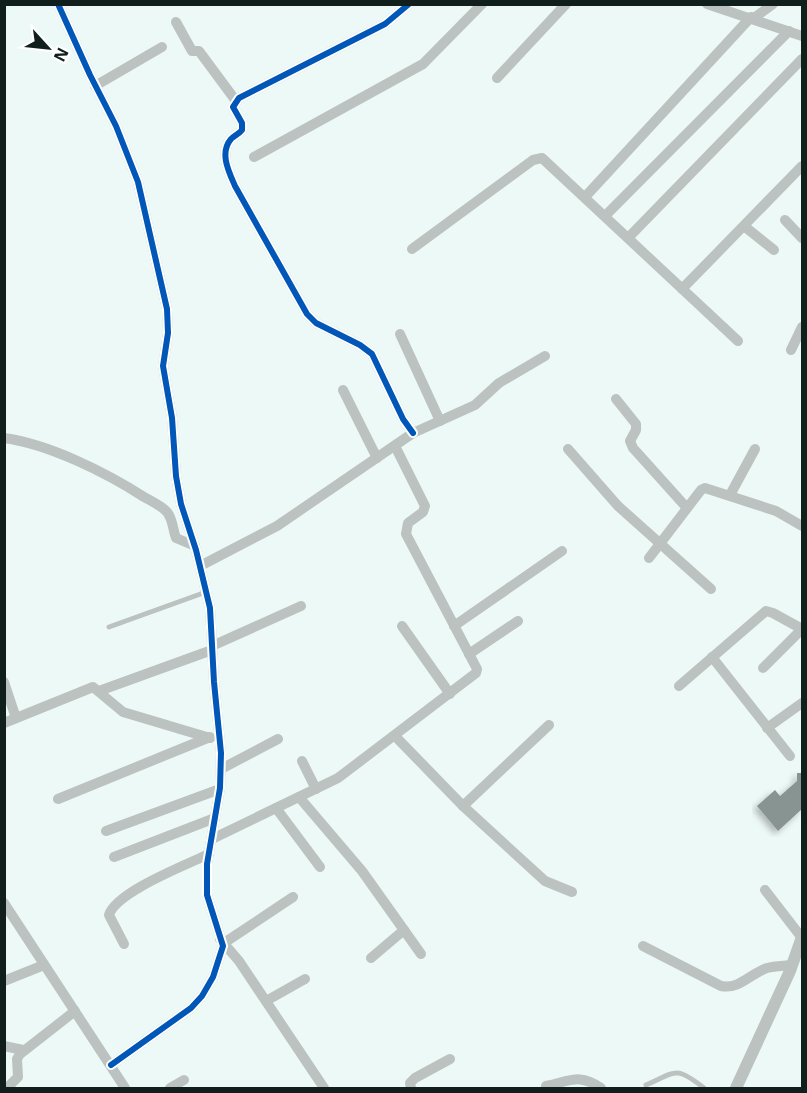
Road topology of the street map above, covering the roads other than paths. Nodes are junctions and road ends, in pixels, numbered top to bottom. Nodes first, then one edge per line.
1 (58, 4) edge
2 (409, 4) edge
3 (482, 4) edge
4 (566, 4) edge
5 (707, 4) edge
6 (773, 4) edge
7 (724, 7) edge
8 (752, 18) junction
9 (176, 22) dead end
10 (789, 31) junction
11 (802, 36) edge
12 (162, 47) dead end
13 (802, 59) edge
14 (497, 78) dead end
15 (95, 86) junction
16 (236, 101) junction
17 (254, 157) dead end
18 (802, 166) edge
19 (585, 197) junction
20 (605, 216) junction
21 (785, 220) dead end
22 (744, 226) junction
23 (628, 238) junction
24 (802, 238) edge
25 (412, 249) dead end
26 (774, 250) dead end
27 (682, 289) junction
28 (802, 327) edge
29 (400, 334) dead end
30 (738, 341) dead end
31 (791, 350) dead end
32 (545, 356) dead end
33 (343, 390) dead end
34 (616, 399) dead end
35 (440, 421) junction
36 (413, 433) junction
37 (4, 438) edge
38 (394, 446) junction
39 (568, 449) dead end
40 (755, 449) dead end
41 (377, 458) junction
42 (730, 495) junction
43 (687, 508) junction
44 (802, 526) edge
45 (659, 544) junction
46 (195, 546) junction
47 (562, 551) dead end
48 (649, 558) dead end
49 (200, 566) junction
50 (711, 589) dead end
51 (206, 592) junction
52 (301, 606) dead end
53 (518, 621) dead end
54 (402, 626) dead end
55 (110, 627) dead end
56 (454, 627) junction
57 (802, 629) edge
58 (212, 648) junction
59 (469, 654) junction
60 (712, 657) junction
61 (763, 668) dead end
62 (4, 682) edge
63 (680, 686) dead end
64 (99, 691) junction
65 (450, 694) junction
66 (802, 703) edge
67 (16, 718) junction
68 (4, 723) edge
69 (549, 725) dead end
70 (767, 728) junction
71 (395, 736) junction
72 (214, 737) junction
73 (278, 739) dead end
74 (790, 756) dead end
75 (302, 761) dead end
76 (221, 769) junction
77 (220, 789) junction
78 (316, 789) junction
79 (299, 797) junction
80 (57, 799) dead end
81 (463, 806) junction
82 (276, 808) junction
83 (215, 818) junction
84 (106, 831) dead end
85 (212, 839) junction
86 (209, 854) junction
87 (114, 857) dead end
88 (320, 867) dead end
89 (765, 890) dead end
90 (572, 892) dead end
91 (293, 897) dead end
92 (4, 903) edge
93 (404, 930) junction
94 (802, 938) edge
95 (222, 941) junction
96 (124, 944) dead end
97 (643, 946) dead end
98 (421, 954) dead end
99 (371, 958) dead end
100 (797, 960) edge
101 (44, 964) junction
102 (305, 979) dead end
103 (4, 981) edge
104 (266, 1001) junction
105 (75, 1011) junction
106 (4, 1046) edge
107 (23, 1050) junction
108 (450, 1059) dead end
109 (111, 1065) junction
110 (184, 1080) dead end
111 (646, 1085) dead end
112 (546, 1086) dead end
113 (122, 1087) edge
114 (7, 1089) edge
115 (170, 1089) edge
116 (324, 1089) edge
117 (411, 1089) edge
118 (601, 1089) edge
119 (704, 1089) edge
120 (736, 1089) edge

1 - 15 street
2 - 16 street
3 - 17 street
4 - 14 street
5 - 7 street
6 - 8 street
7 - 8 street
8 - 10 street
8 - 19 street
9 - 16 street
10 - 11 street
10 - 20 street
12 - 15 street
13 - 23 street
15 - 46 street
16 - 36 street
18 - 22 street
19 - 20 street
19 - 25 street
20 - 23 street
21 - 24 street
22 - 26 street
22 - 27 street
23 - 27 street
27 - 30 street
28 - 31 street
29 - 35 street
32 - 35 street
33 - 41 street
34 - 43 street
35 - 36 street
36 - 38 street
37 - 46 street
38 - 41 street
38 - 56 street
39 - 45 street
40 - 42 street
41 - 49 street
42 - 43 street
42 - 44 street
43 - 45 street
45 - 48 street
45 - 50 street
46 - 49 street
47 - 56 street
49 - 51 street
51 - 55 lane
51 - 58 street
52 - 58 street
53 - 59 street
54 - 65 street
56 - 59 street
57 - 60 street
57 - 61 street
58 - 64 street
58 - 72 street
59 - 65 street
60 - 63 street
60 - 70 street
62 - 67 street
64 - 67 street
64 - 72 street
65 - 71 street
66 - 70 street
67 - 68 street
69 - 81 street
70 - 74 street
71 - 78 street
71 - 81 street
72 - 76 street
72 - 80 street
73 - 76 street
75 - 78 street
76 - 77 street
77 - 83 street
77 - 84 street
78 - 79 street
79 - 82 street
79 - 93 street
81 - 90 street
82 - 85 street
82 - 88 street
83 - 85 street
83 - 87 street
85 - 86 street
86 - 95 street
86 - 96 street
89 - 94 street
91 - 95 street
92 - 101 street
93 - 98 street
93 - 99 street
94 - 100 street
95 - 104 street
95 - 109 street
97 - 100 street
100 - 120 street
101 - 103 street
101 - 105 street
102 - 104 street
104 - 116 street
105 - 107 street
105 - 109 street
106 - 107 street
107 - 114 street
108 - 117 street
109 - 113 street
110 - 115 street
111 - 119 lane
112 - 118 street

